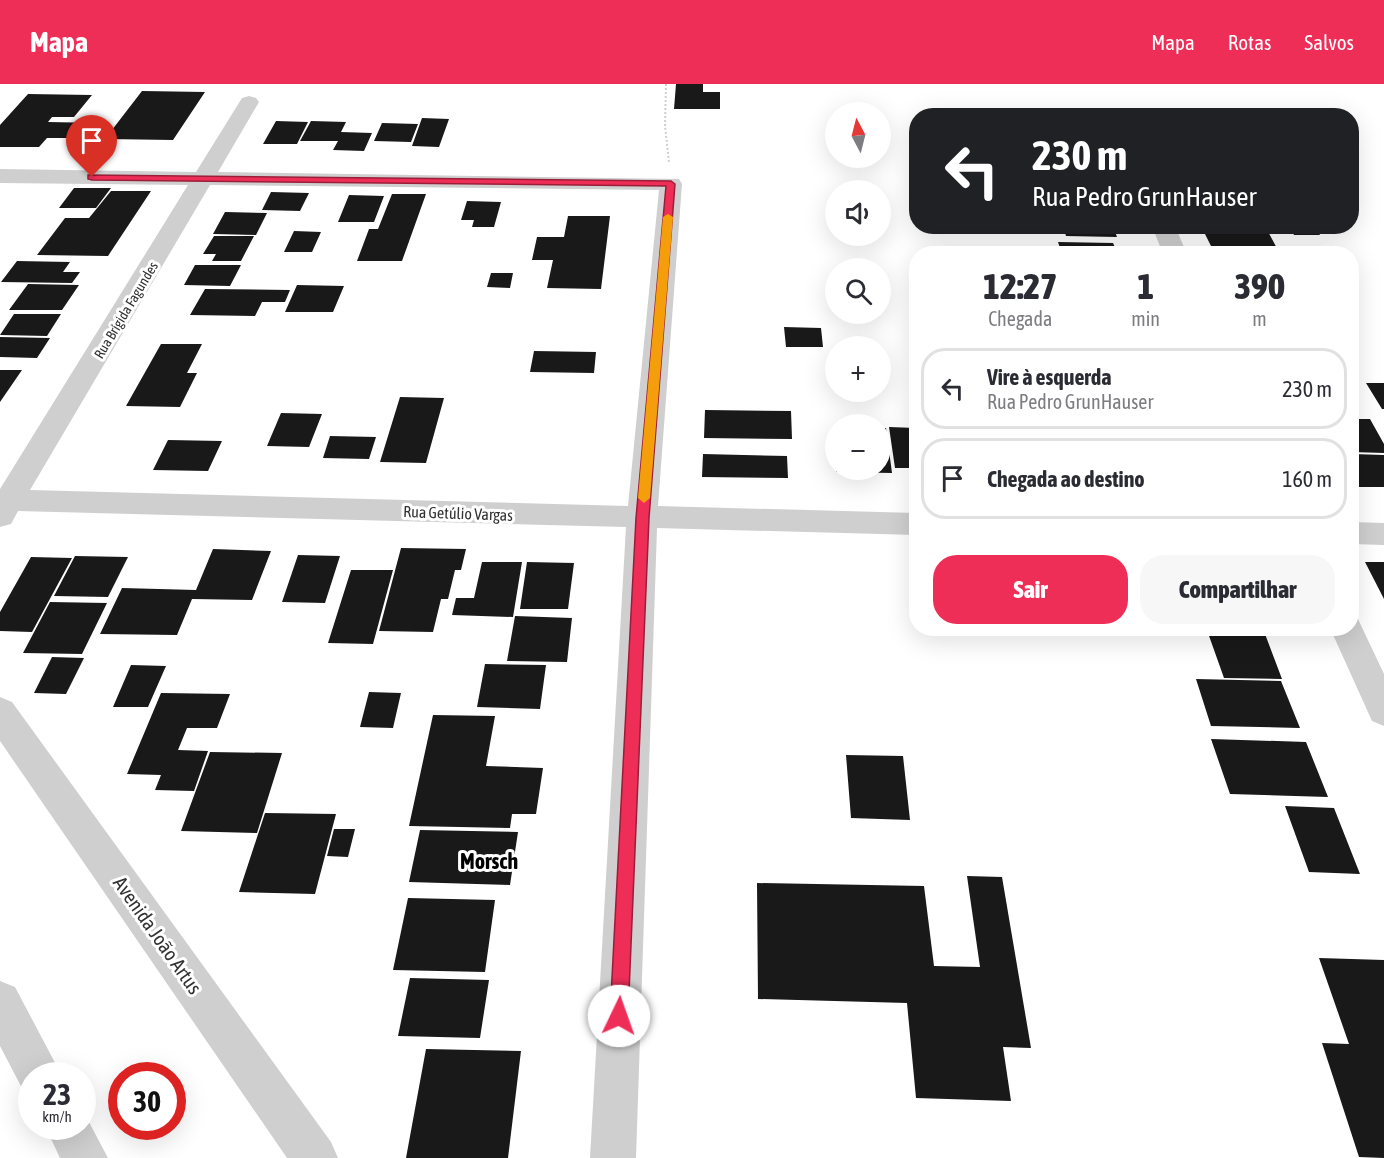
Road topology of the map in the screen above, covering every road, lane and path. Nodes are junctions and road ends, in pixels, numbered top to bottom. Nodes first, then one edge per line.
1 (666, 84) edge
2 (249, 102) dead end
3 (0, 176) edge
4 (206, 177) junction
5 (671, 184) junction
6 (4, 506) edge
7 (642, 518) junction
8 (909, 524) edge
9 (1359, 533) edge
10 (1384, 534) edge
11 (1350, 636) edge
12 (1384, 711) edge
13 (0, 712) edge
14 (0, 1002) edge
15 (32, 1062) edge
16 (75, 1140) edge
17 (85, 1158) edge
18 (315, 1158) edge
19 (613, 1158) edge

1 - 5 path
2 - 4 street, Rua Brígida Fagundes
3 - 4 street
4 - 5 street
4 - 6 street, Rua Brígida Fagundes
5 - 7 street
6 - 7 street, Rua Getúlio Vargas
7 - 8 street, Rua Getúlio Vargas
7 - 19 street
9 - 10 street
11 - 12 street
13 - 18 street, Avenida João Artus
14 - 15 street
16 - 17 street

